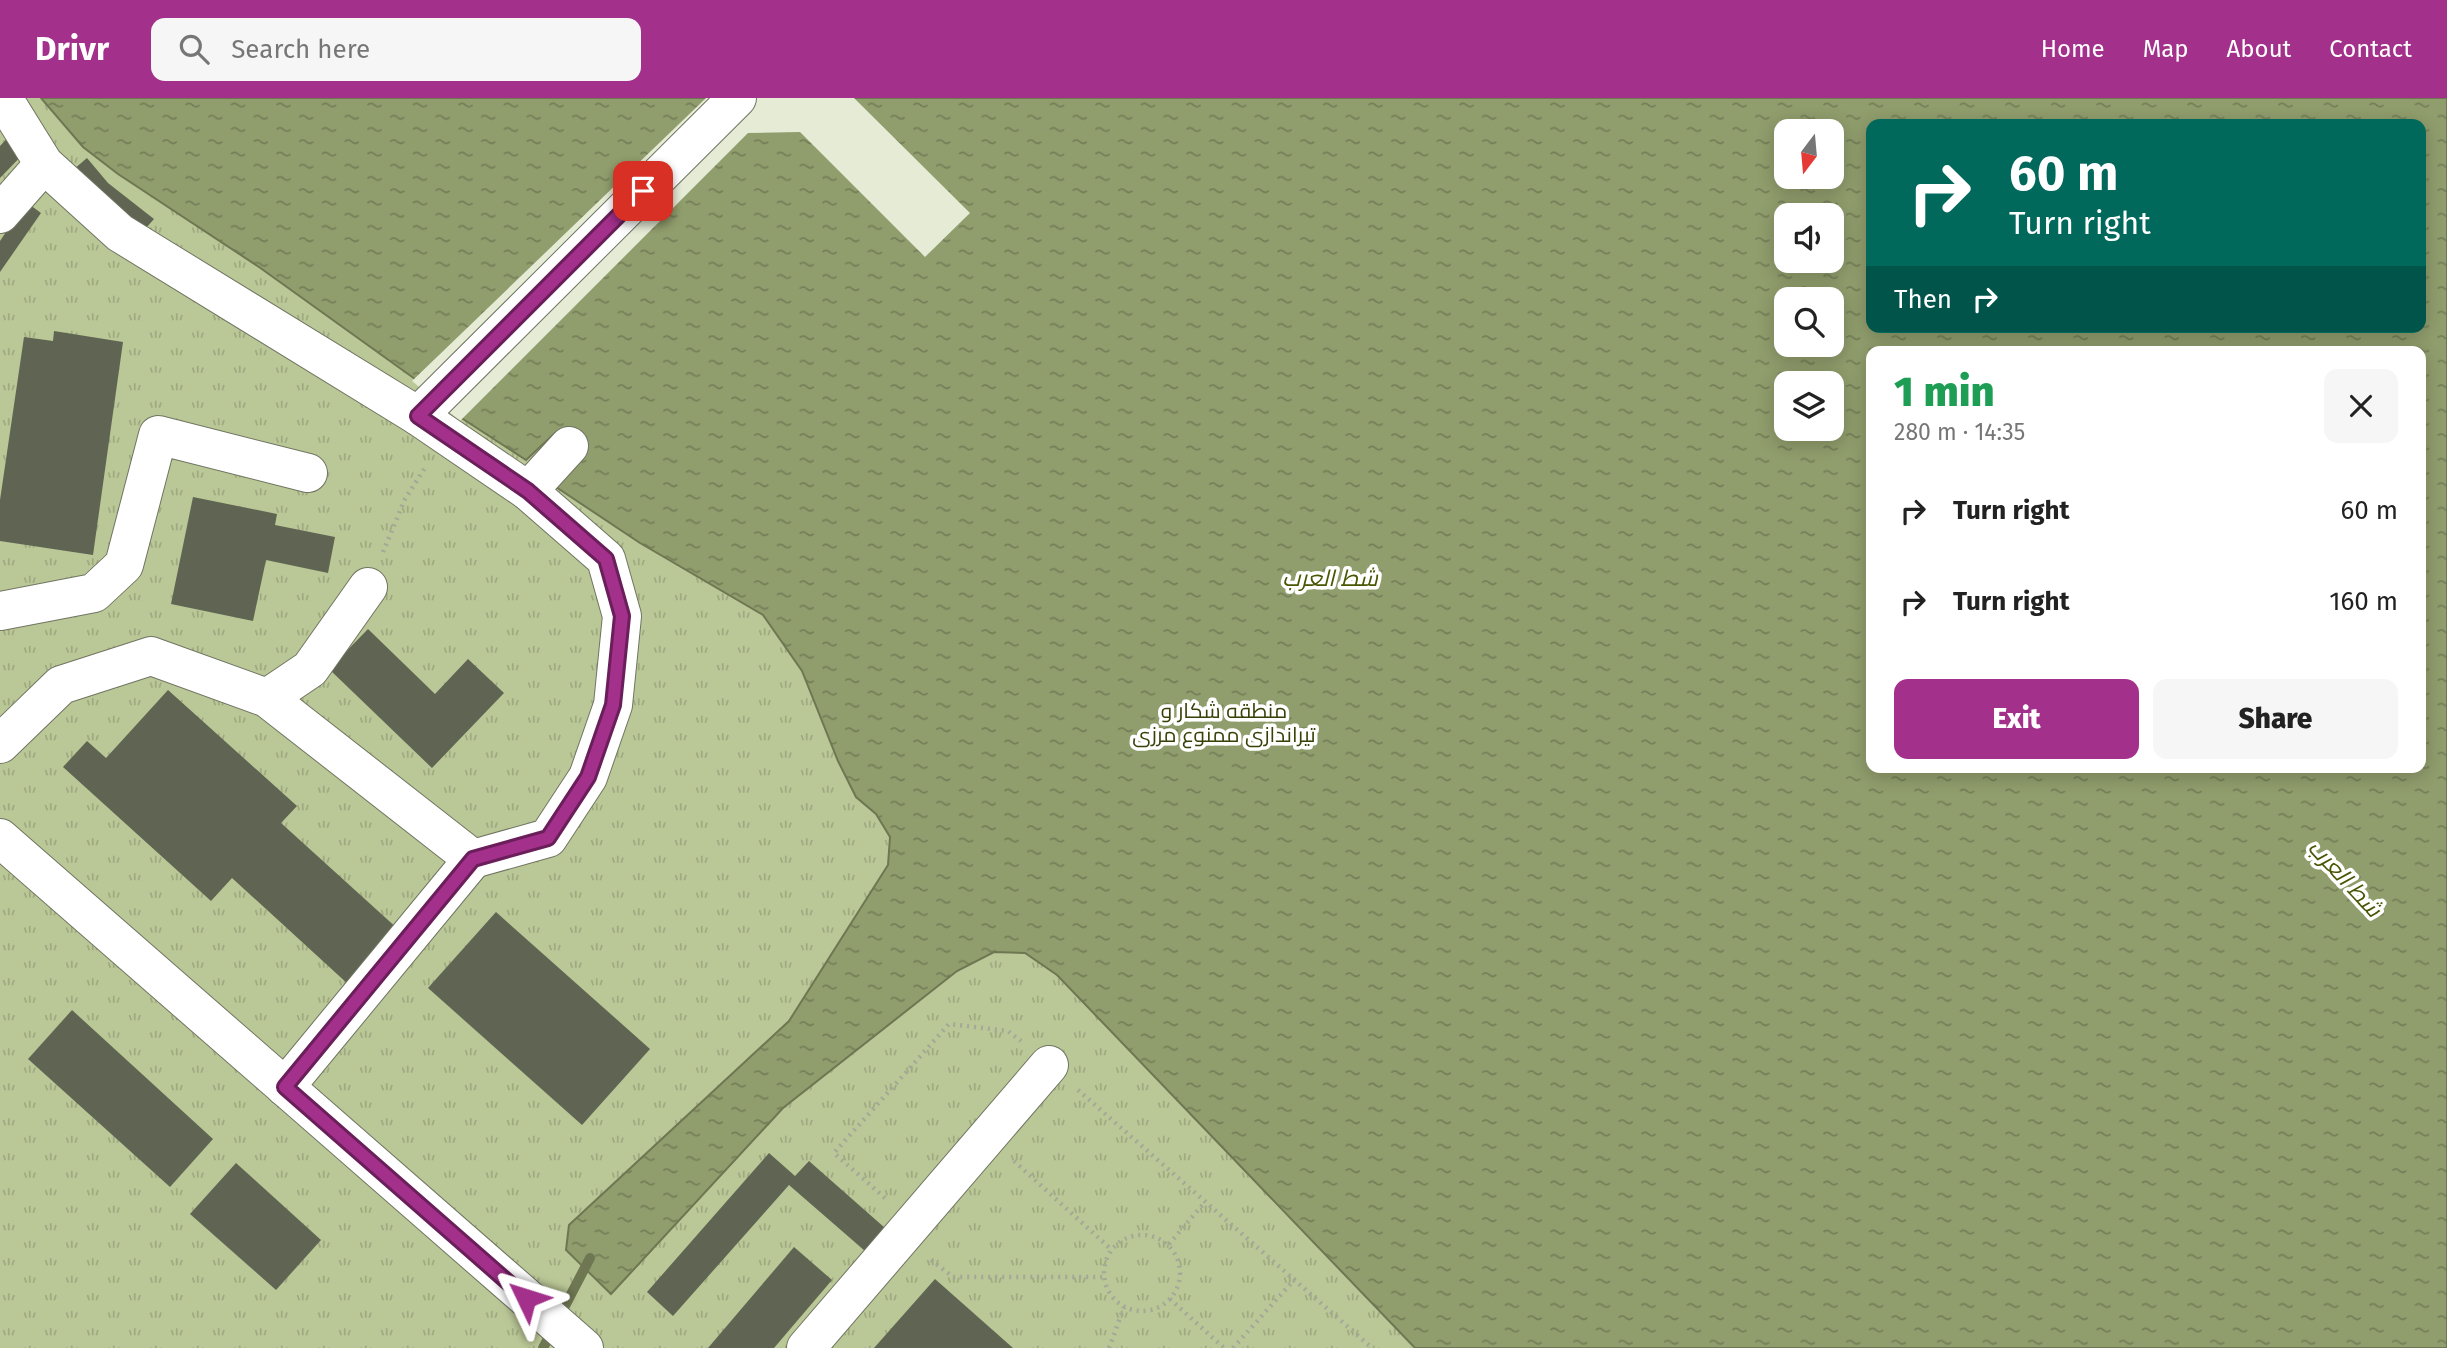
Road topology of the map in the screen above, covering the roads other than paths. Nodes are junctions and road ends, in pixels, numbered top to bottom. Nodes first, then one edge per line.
1 (3, 98) edge
2 (737, 98) edge
3 (44, 164) junction
4 (0, 214) edge
5 (431, 426) junction
6 (569, 446) dead end
7 (308, 473) dead end
8 (528, 491) junction
9 (368, 587) road end
10 (0, 611) edge
11 (267, 698) junction
12 (0, 744) edge
13 (0, 838) edge
14 (473, 859) junction
15 (1049, 1065) road end
16 (285, 1087) junction
17 (581, 1346) edge
18 (806, 1348) edge

1 - 3 lane
2 - 5 lane
3 - 4 lane
3 - 5 lane
5 - 8 lane
6 - 8 lane
7 - 10 lane
8 - 14 lane
9 - 11 lane
11 - 12 lane
11 - 14 lane
13 - 16 lane
14 - 16 lane
15 - 18 lane
16 - 17 lane

